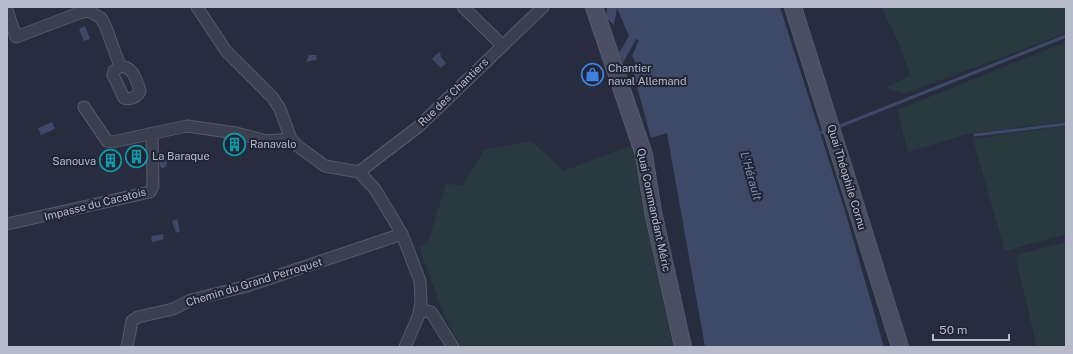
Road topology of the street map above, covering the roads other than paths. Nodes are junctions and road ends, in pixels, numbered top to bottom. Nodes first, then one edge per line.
1 (197, 7) edge
2 (463, 7) edge
3 (543, 7) edge
4 (594, 7) edge
5 (793, 7) edge
6 (7, 10) edge
7 (12, 39) edge
8 (502, 45) junction
9 (120, 66) dead end
10 (84, 107) dead end
11 (152, 134) junction
12 (291, 139) junction
13 (359, 172) junction
14 (7, 224) edge
15 (402, 234) junction
16 (420, 310) junction
17 (126, 347) edge
18 (405, 347) edge
19 (453, 347) edge
20 (683, 347) edge
21 (900, 347) edge

1 - 12 street
2 - 8 street
3 - 8 street, Rue des Chantiers
4 - 20 main road, Quai Commandant Méric
5 - 21 main road, Quai Théophile Cornu
6 - 7 street
7 - 9 street
8 - 13 street, Rue des Chantiers
10 - 11 street
11 - 12 street
11 - 14 street, Impasse du Cacatois
12 - 13 street
13 - 15 street
15 - 16 street
15 - 17 street, Chemin du Grand Perroquet
16 - 18 street
16 - 19 street

